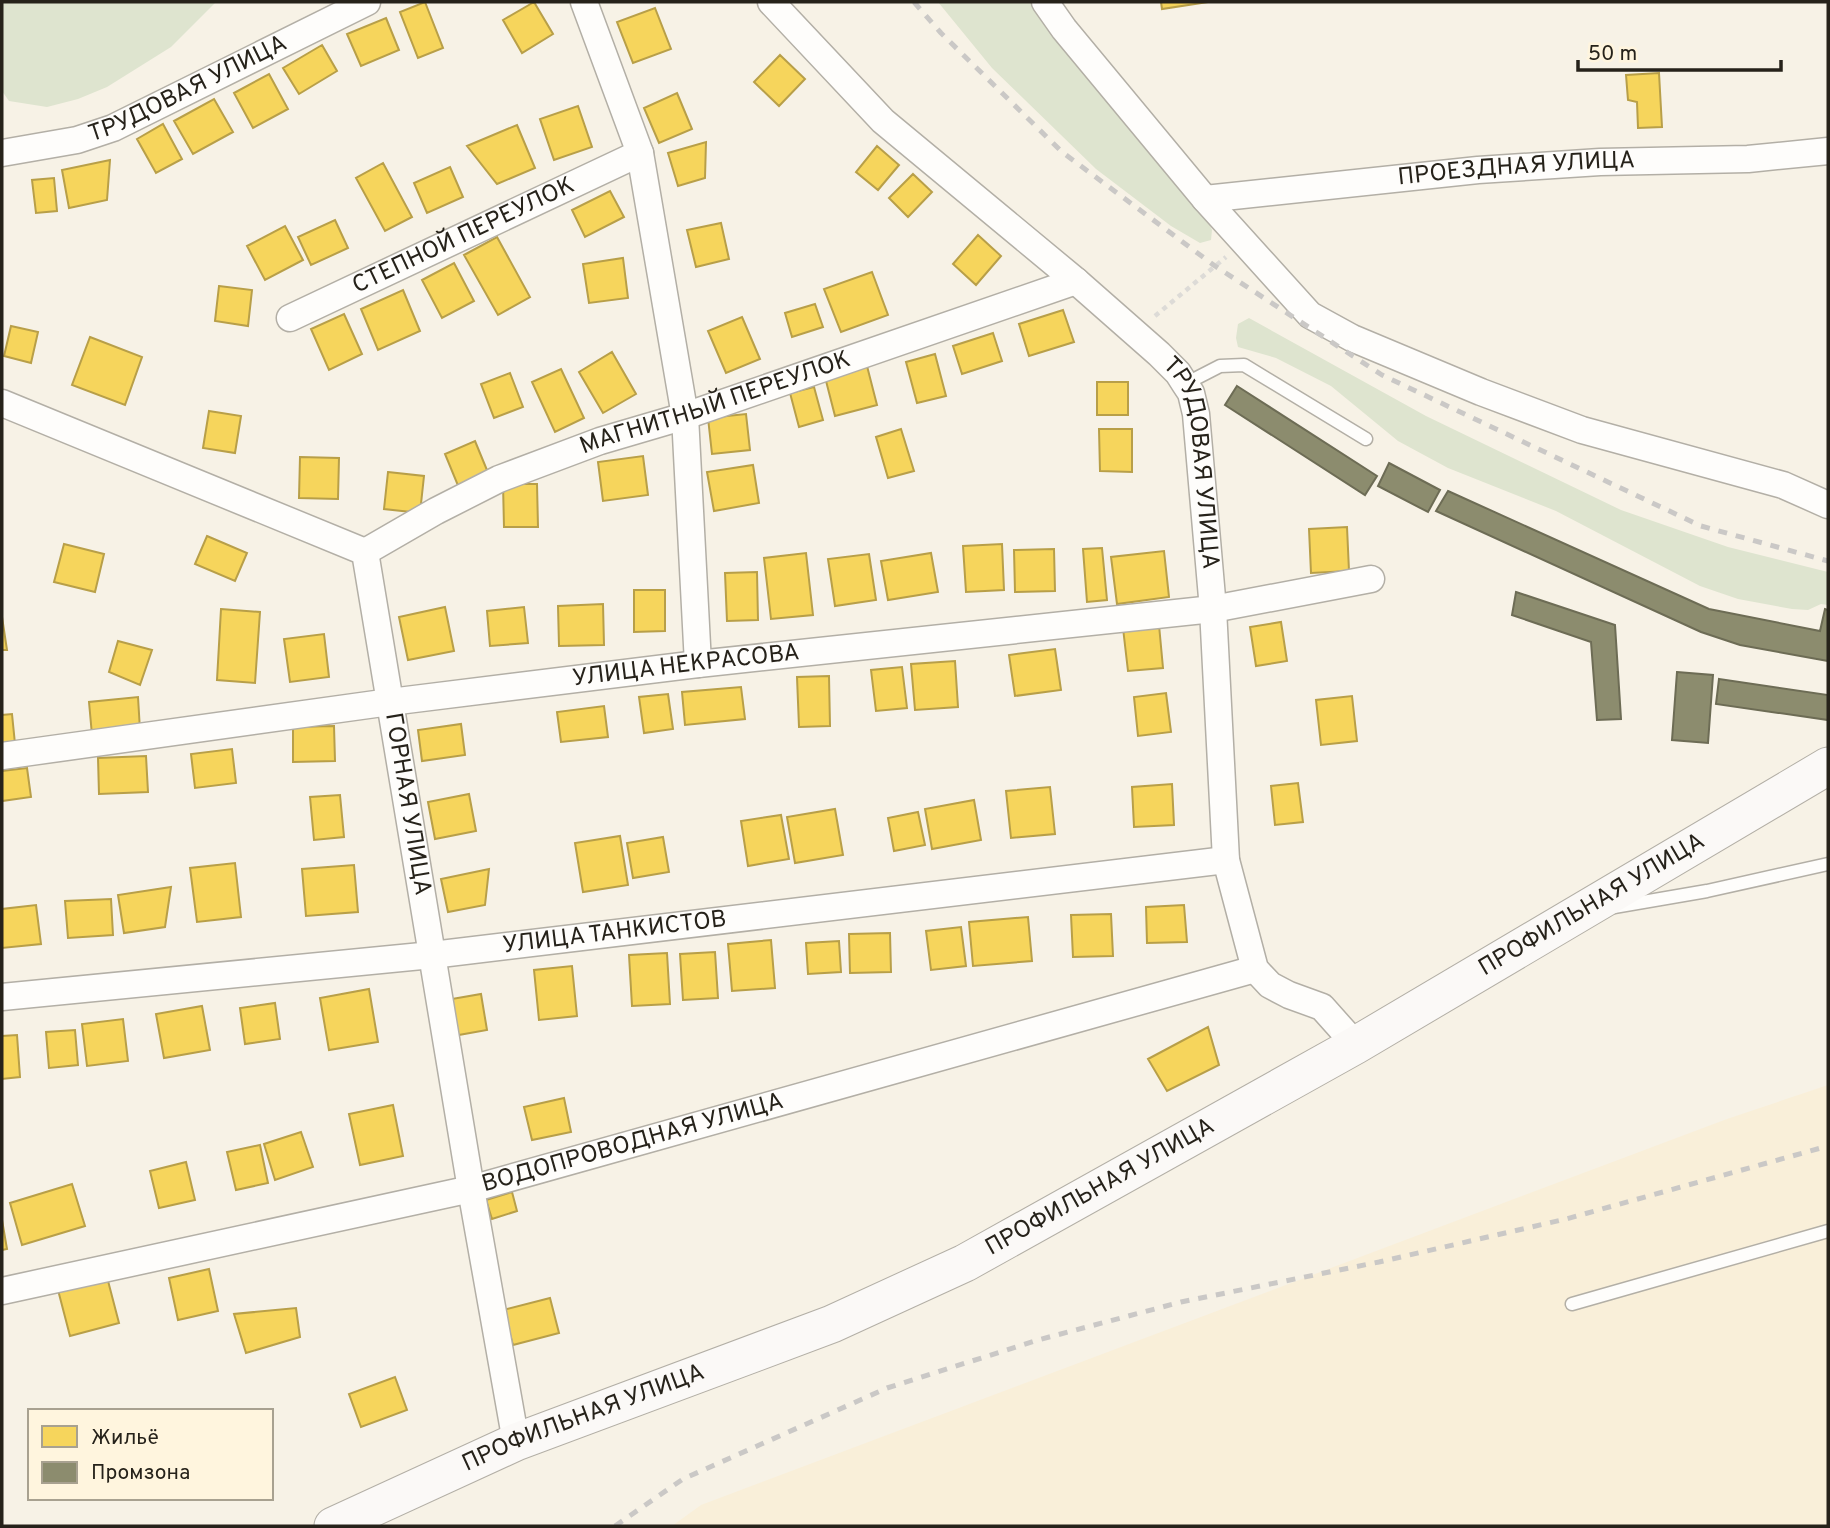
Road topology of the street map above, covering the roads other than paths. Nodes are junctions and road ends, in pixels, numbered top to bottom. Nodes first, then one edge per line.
1 (367, 2) edge
2 (584, 2) edge
3 (771, 2) edge
4 (1045, 2) edge
5 (1828, 151) edge
6 (2, 153) edge
7 (640, 153) junction
8 (1205, 199) junction
9 (1076, 281) junction
10 (290, 318) dead end
11 (1185, 384) junction
12 (2, 403) edge
13 (685, 416) junction
14 (1366, 439) dead end
15 (1828, 505) edge
16 (365, 552) junction
17 (1371, 579) dead end
18 (1213, 609) junction
19 (698, 664) junction
20 (390, 702) junction
21 (2, 756) edge
22 (1828, 766) edge
23 (1226, 860) junction
24 (1828, 864) edge
25 (1579, 914) junction
26 (432, 955) junction
27 (1255, 969) junction
28 (2, 997) edge
29 (1356, 1045) junction
30 (471, 1189) junction
31 (1828, 1231) edge
32 (2, 1291) edge
33 (1573, 1304) dead end
34 (516, 1442) junction
35 (333, 1526) edge

1 - 6 street, ТРУДОВАЯ УЛИЦА
2 - 7 street
3 - 9 street, ТРУДОВАЯ УЛИЦА
4 - 8 street
5 - 8 street, ПРОЕЗДНАЯ УЛИЦА
7 - 10 street, СТЕПНОЙ ПЕРЕУЛОК
7 - 13 street
8 - 15 street
9 - 11 street, ТРУДОВАЯ УЛИЦА
9 - 13 street, МАГНИТНЫЙ ПЕРЕУЛОК
11 - 14 lane
11 - 18 street, ТРУДОВАЯ УЛИЦА
12 - 16 street
13 - 16 street, МАГНИТНЫЙ ПЕРЕУЛОК
13 - 19 street
16 - 20 street, ГОРНАЯ УЛИЦА
17 - 18 street, УЛИЦА НЕКРАСОВА
18 - 19 street, УЛИЦА НЕКРАСОВА
18 - 23 street, ТРУДОВАЯ УЛИЦА
19 - 20 street, УЛИЦА НЕКРАСОВА
20 - 21 street, УЛИЦА НЕКРАСОВА
20 - 26 street, ГОРНАЯ УЛИЦА
22 - 25 main road, ПРОФИЛЬНАЯ УЛИЦА
23 - 26 street, УЛИЦА ТАНКИСТОВ
23 - 27 street, ТРУДОВАЯ УЛИЦА
24 - 25 lane
25 - 29 main road, ПРОФИЛЬНАЯ УЛИЦА
26 - 28 street, УЛИЦА ТАНКИСТОВ
26 - 30 street, ГОРНАЯ УЛИЦА
27 - 29 street
27 - 30 street, ВОДОПРОВОДНАЯ УЛИЦА
29 - 34 main road, ПРОФИЛЬНАЯ УЛИЦА
30 - 32 street, ВОДОПРОВОДНАЯ УЛИЦА
30 - 34 street, ГОРНАЯ УЛИЦА
31 - 33 lane
34 - 35 main road, ПРОФИЛЬНАЯ УЛИЦА

